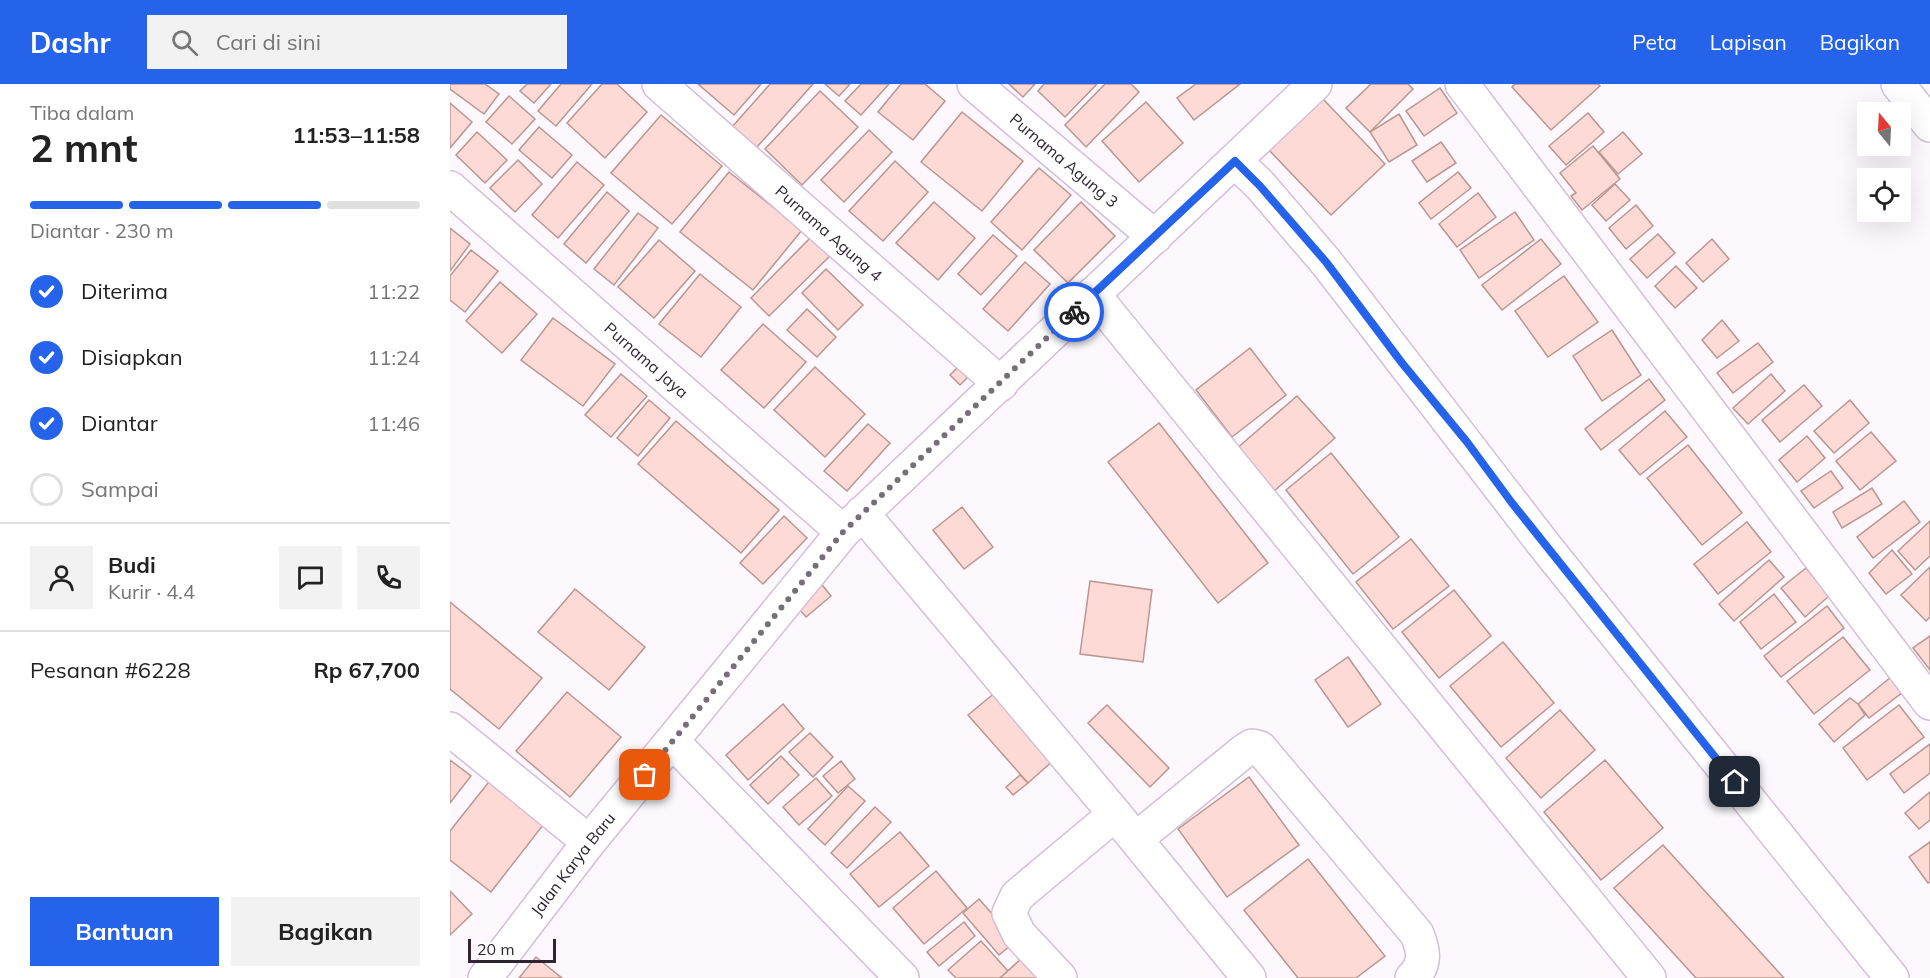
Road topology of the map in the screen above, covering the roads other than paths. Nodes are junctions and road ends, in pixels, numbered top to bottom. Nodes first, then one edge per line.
1 (658, 84) edge
2 (974, 84) edge
3 (1315, 84) edge
4 (1462, 84) edge
5 (1898, 84) edge
6 (1930, 124) edge
7 (1235, 161) junction
8 (450, 188) edge
9 (1155, 237) junction
10 (1093, 294) junction
11 (1000, 384) junction
12 (853, 522) junction
13 (1930, 703) edge
14 (450, 729) edge
15 (673, 742) junction
16 (1115, 814) junction
17 (1136, 839) junction
18 (589, 842) junction
19 (485, 978) edge
20 (902, 978) edge
21 (1060, 978) edge
22 (1249, 978) edge
23 (1412, 978) edge
24 (1648, 978) edge
25 (1892, 978) edge

1 - 11 street, Purnama Agung 4
2 - 9 street, Purnama Agung 3
3 - 7 street, Jalan Karya Baru
4 - 13 street
5 - 6 street
7 - 9 street, Jalan Karya Baru
7 - 25 street
8 - 12 street, Purnama Jaya
9 - 10 street, Jalan Karya Baru
10 - 11 street, Jalan Karya Baru
10 - 24 street
11 - 12 street, Jalan Karya Baru
12 - 15 street, Jalan Karya Baru
12 - 16 street, Purnama Jaya
14 - 18 street
15 - 18 street, Jalan Karya Baru
15 - 20 street
16 - 17 street, Purnama Jaya
16 - 21 street
17 - 22 street, Purnama Jaya
17 - 23 street
18 - 19 street, Jalan Karya Baru

